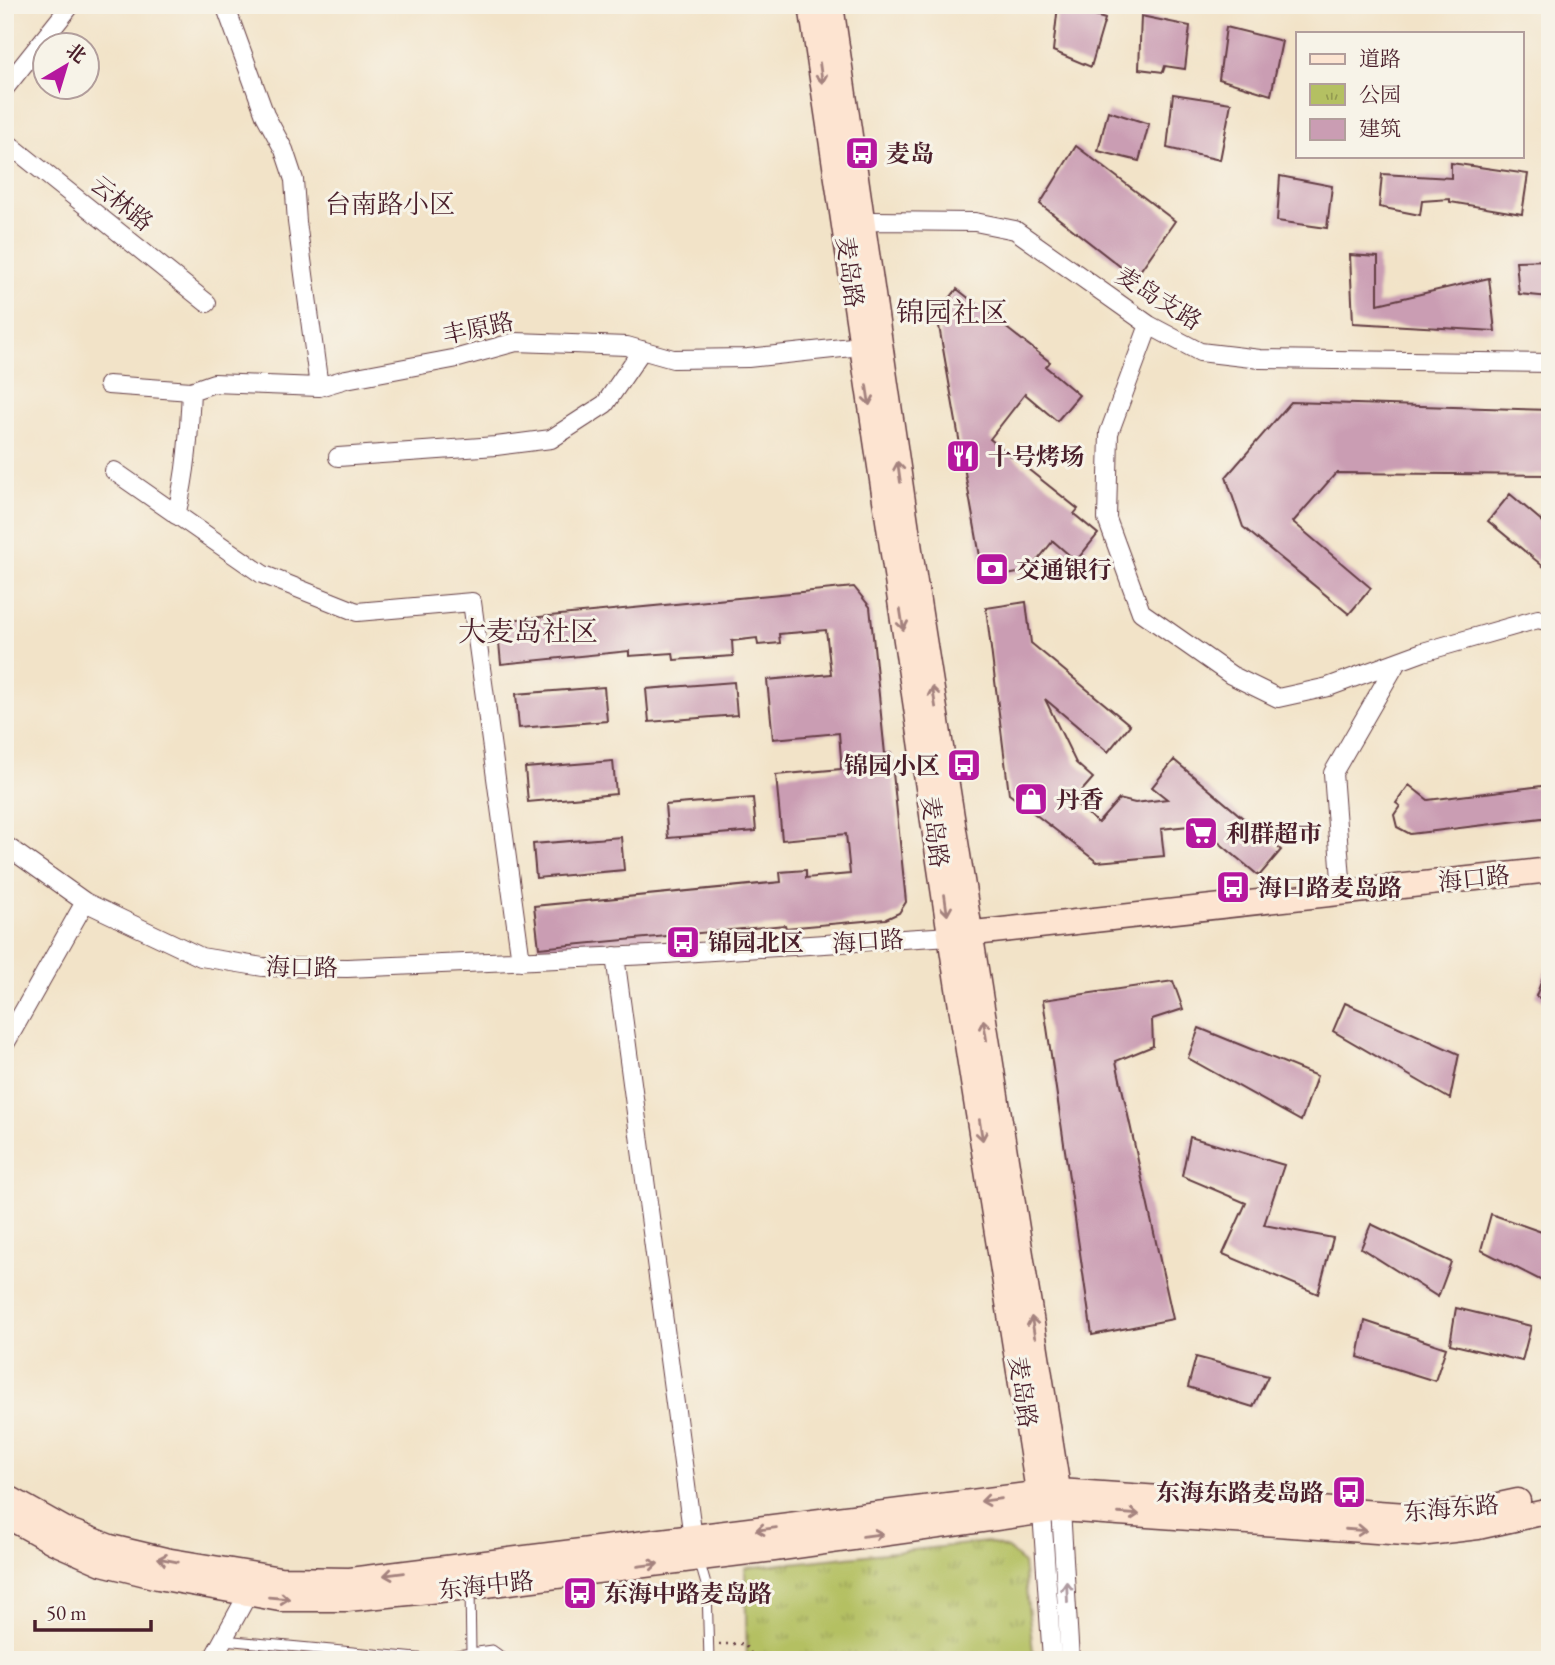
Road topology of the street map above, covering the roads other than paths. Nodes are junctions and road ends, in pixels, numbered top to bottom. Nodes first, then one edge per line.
1 (71, 5) edge
2 (225, 5) edge
3 (811, 5) edge
4 (831, 5) edge
5 (5, 88) edge
6 (5, 141) edge
7 (853, 223) junction
8 (207, 303) dead end
9 (1149, 325) junction
10 (861, 346) junction
11 (642, 350) junction
12 (1550, 363) edge
13 (108, 384) dead end
14 (318, 387) junction
15 (191, 391) junction
16 (338, 457) dead end
17 (114, 471) dead end
18 (176, 514) junction
19 (1550, 622) edge
20 (1397, 662) junction
21 (5, 845) edge
22 (1550, 870) edge
23 (1342, 892) junction
24 (85, 902) junction
25 (960, 934) junction
26 (615, 956) junction
27 (521, 961) junction
28 (5, 1044) edge
29 (1550, 1494) edge
30 (5, 1496) edge
31 (1050, 1501) junction
32 (1550, 1511) edge
33 (5, 1515) edge
34 (696, 1548) junction
35 (470, 1587) junction
36 (248, 1594) junction
37 (223, 1640) junction
38 (471, 1652) junction
39 (352, 1656) edge
40 (407, 1658) edge
41 (212, 1660) edge
42 (500, 1660) edge
43 (709, 1660) edge
44 (1052, 1660) edge
45 (1070, 1660) edge

1 - 5 street
2 - 14 street
3 -> 7 main road, 麦岛路
4 - 7 main road, 麦岛路
6 - 8 street, 云林路
7 - 9 street, 麦岛支路
7 - 10 main road, 麦岛路
25 -> 7 main road, 麦岛路
9 - 12 street, 麦岛支路
9 - 20 street
10 - 11 street, 丰原路
10 -> 25 main road, 麦岛路
11 - 14 street, 丰原路
11 - 16 street
13 - 15 street, 丰原路
14 - 15 street, 丰原路
15 - 18 street
17 - 18 street
18 - 27 street
19 - 20 street
20 - 23 street
21 - 24 street, 海口路
22 - 23 main road, 海口路
23 - 25 main road, 海口路
24 - 27 street, 海口路
24 - 28 street
25 - 26 street, 海口路
25 - 31 main road, 麦岛路
26 - 27 street, 海口路
26 - 34 street
29 - 31 main road, 东海东路
34 -> 30 main road, 东海中路
31 -> 32 main road, 东海东路
31 - 34 main road, 东海中路
31 - 44 street, 麦岛路
45 -> 31 street, 麦岛路
33 - 36 main road, 东海中路
35 -> 34 main road, 东海中路
34 - 43 lane
36 -> 35 main road, 东海中路
35 - 38 lane
36 - 37 street
37 - 39 lane
37 - 41 street
38 - 40 lane
38 - 42 lane
39 - 40 lane

